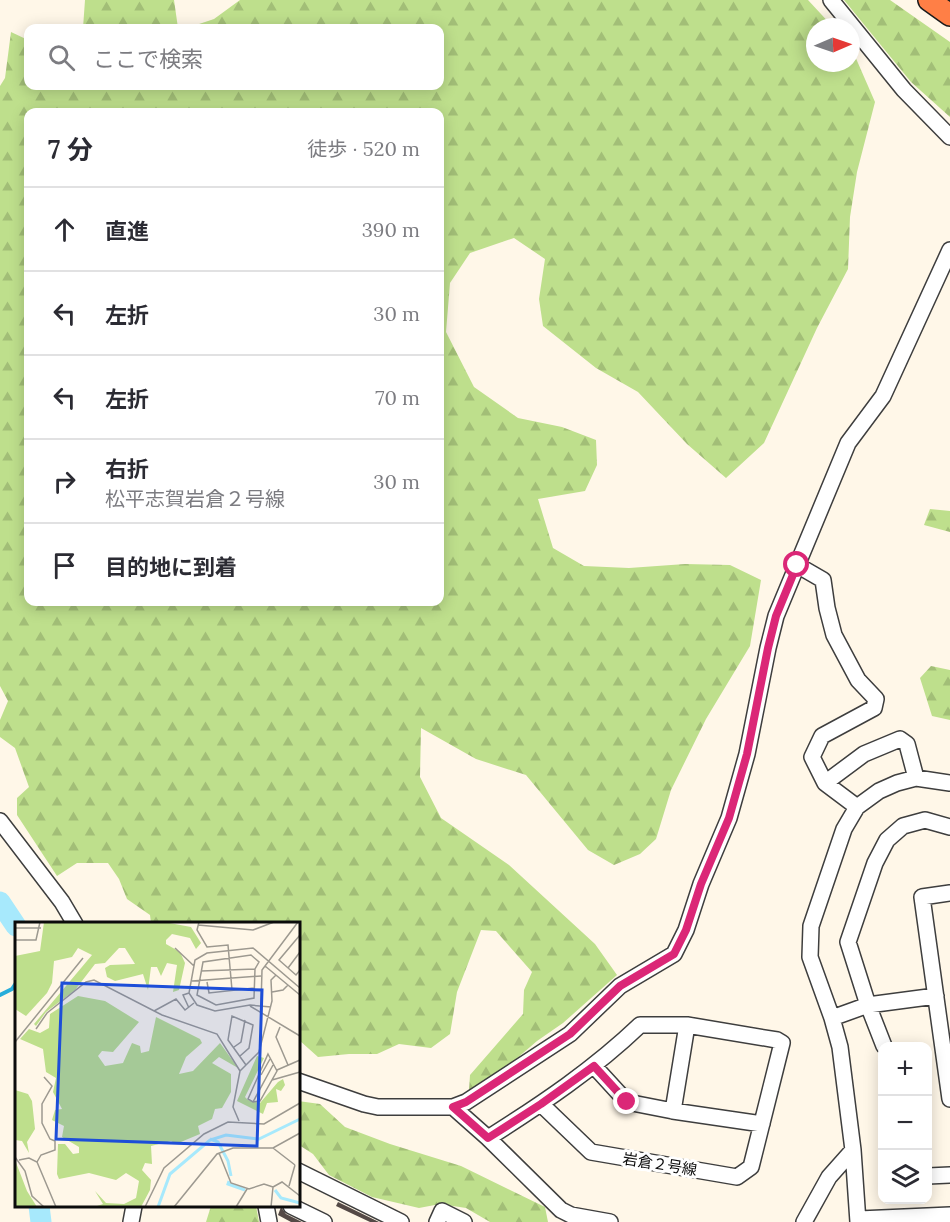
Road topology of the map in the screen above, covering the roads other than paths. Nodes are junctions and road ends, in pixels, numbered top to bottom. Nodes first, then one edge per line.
1 (831, 0) edge
2 (929, 0) edge
3 (950, 15) edge
4 (950, 137) edge
5 (950, 250) edge
6 (797, 565) junction
7 (916, 778) junction
8 (825, 783) junction
9 (950, 783) edge
10 (857, 807) junction
11 (0, 821) edge
12 (950, 826) edge
13 (950, 893) edge
14 (74, 922) edge
15 (936, 996) junction
16 (868, 1005) junction
17 (832, 1018) junction
18 (687, 1025) junction
19 (946, 1039) edge
20 (882, 1042) edge
21 (594, 1066) junction
22 (300, 1082) edge
23 (950, 1099) edge
24 (541, 1104) junction
25 (453, 1107) junction
26 (672, 1111) junction
27 (762, 1124) junction
28 (488, 1138) junction
29 (853, 1150) junction
30 (300, 1172) edge
31 (950, 1175) edge
32 (932, 1176) edge
33 (134, 1207) edge
34 (266, 1207) edge
35 (293, 1207) edge
36 (950, 1215) edge
37 (391, 1220) edge
38 (859, 1221) edge
39 (131, 1222) edge
40 (269, 1222) edge
41 (324, 1222) edge
42 (437, 1222) edge
43 (464, 1222) edge
44 (610, 1222) edge
45 (804, 1222) edge

1 - 4 street
2 - 3 highway
5 - 6 street
6 - 8 street
6 - 25 street
7 - 8 street
7 - 9 street
7 - 10 street
8 - 10 street
10 - 17 street
11 - 14 street
12 - 16 street
13 - 15 street
15 - 16 street
15 - 19 street
16 - 17 street
16 - 20 street
17 - 29 street
18 - 21 street
18 - 26 street
18 - 27 street, 岩倉２号線
19 - 23 street
21 - 24 street
21 - 26 street
22 - 25 street
24 - 27 street, 岩倉２号線
24 - 28 street
25 - 28 street
26 - 27 street
28 - 44 street
29 - 38 street
29 - 45 street
30 - 37 street
31 - 32 street
33 - 39 street
34 - 40 street
35 - 41 street
36 - 38 street
42 - 43 street

